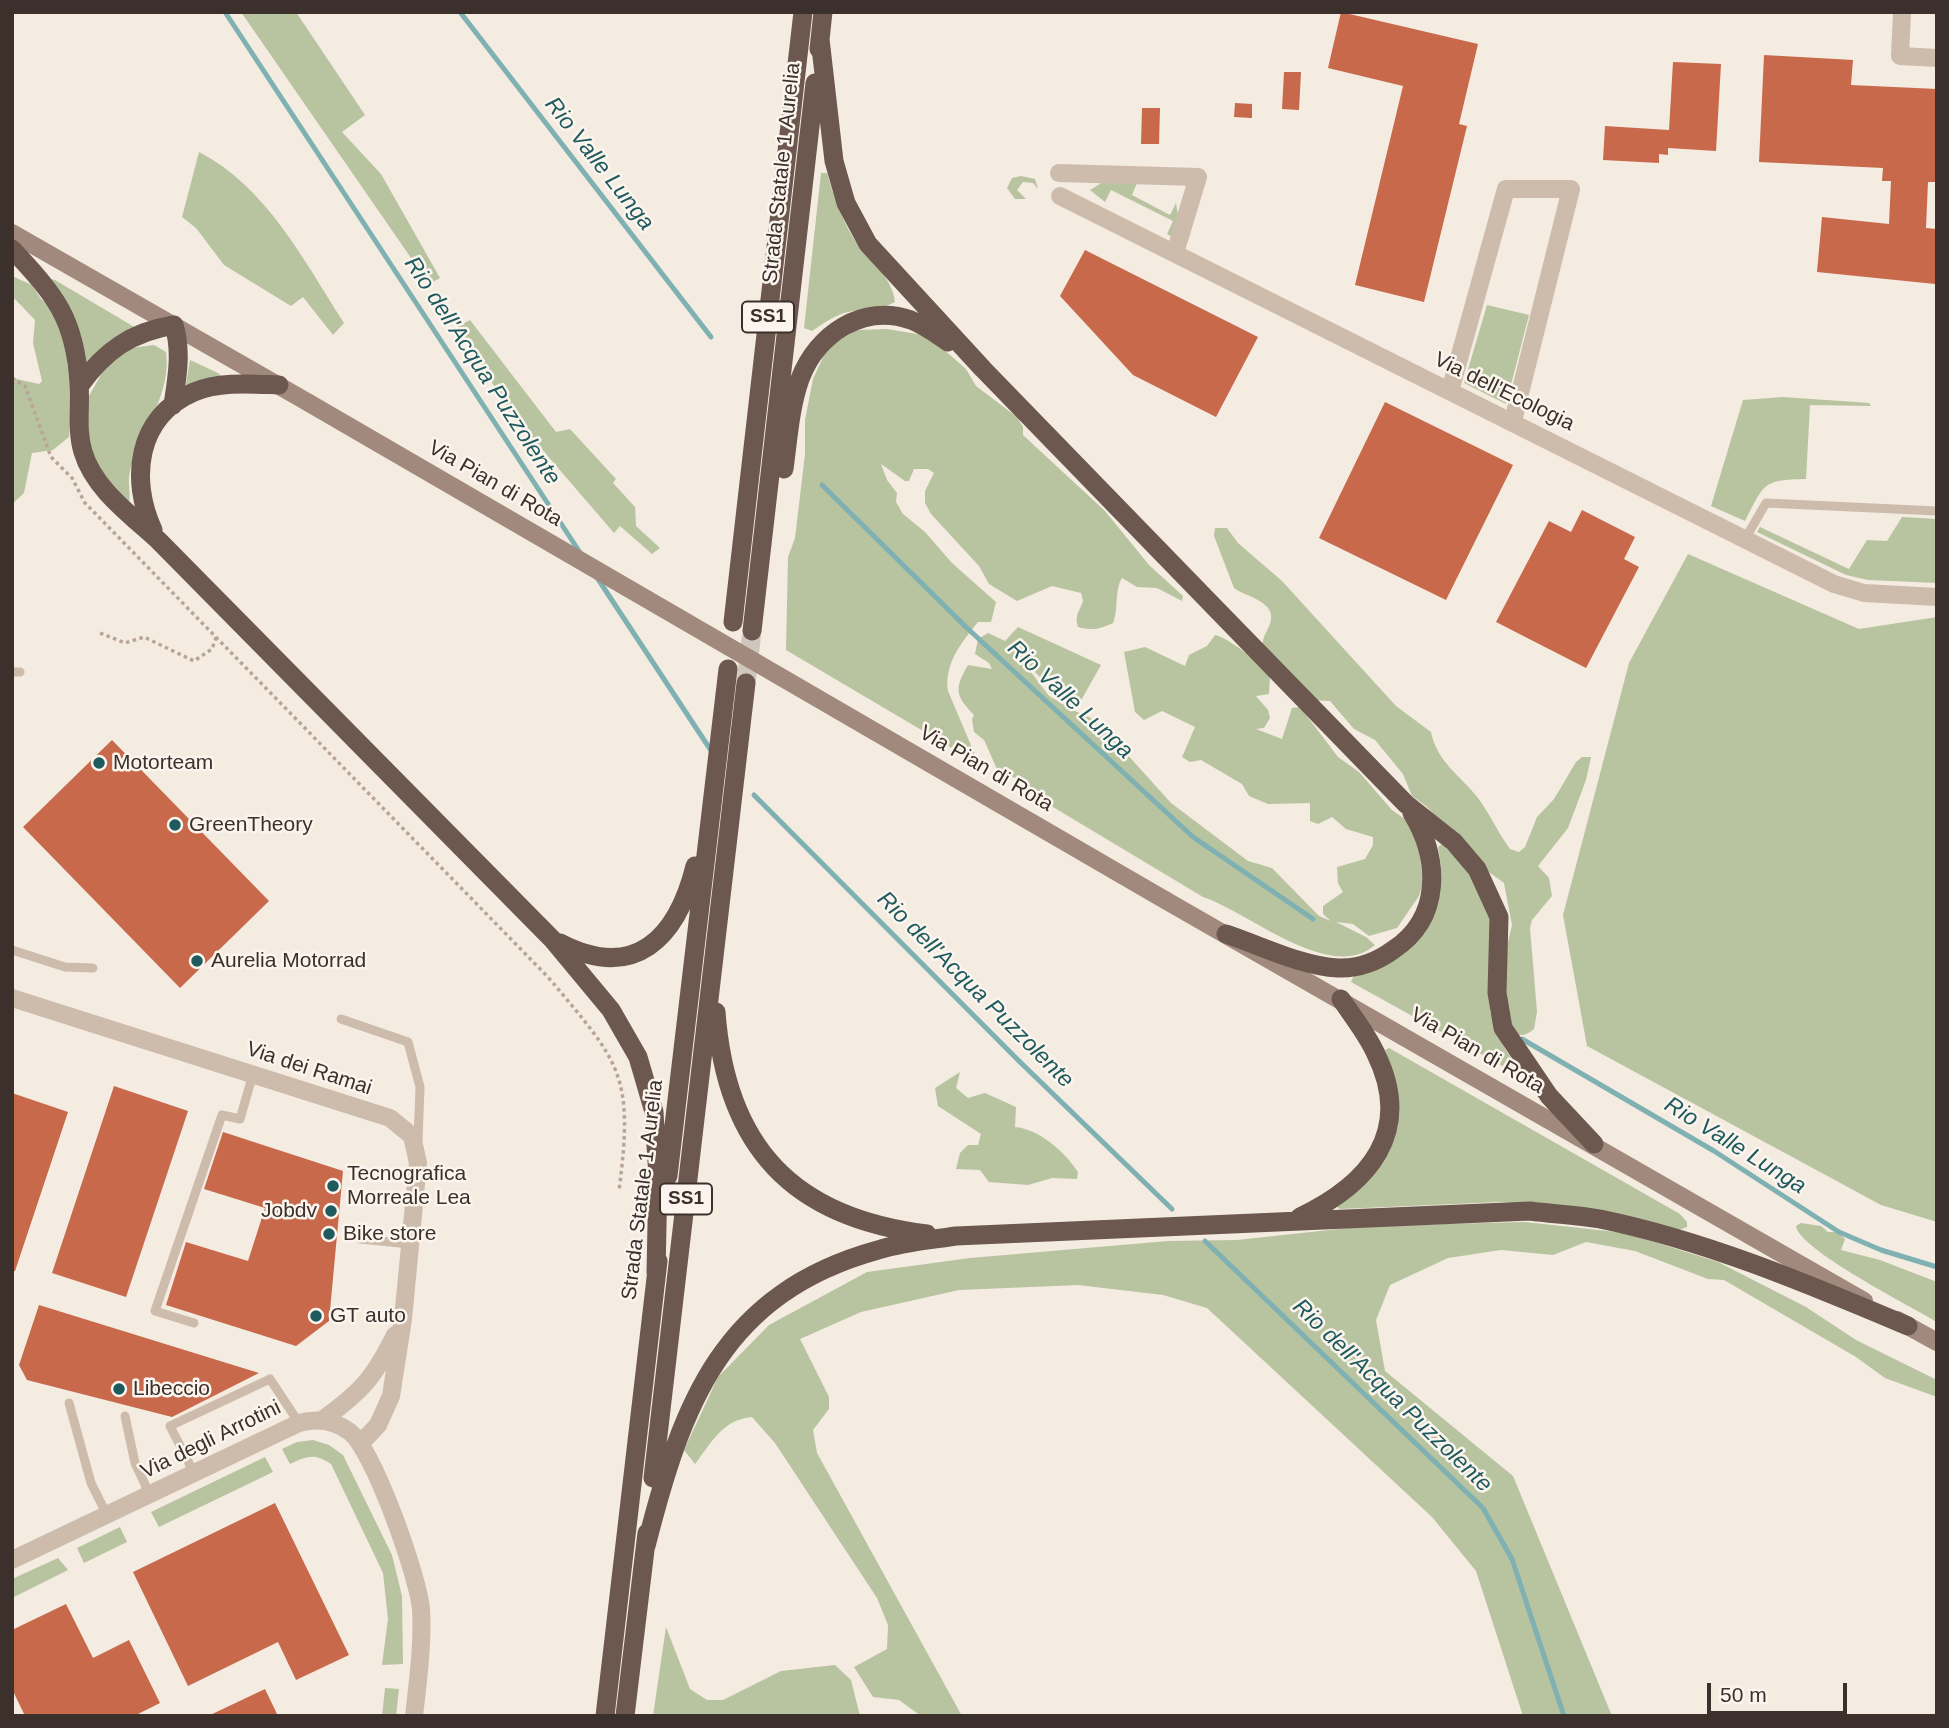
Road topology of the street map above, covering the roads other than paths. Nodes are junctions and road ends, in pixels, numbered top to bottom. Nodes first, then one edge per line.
1 (803, 12) edge
2 (823, 12) edge
3 (1902, 12) edge
4 (820, 39) junction
5 (1937, 58) edge
6 (1059, 173) dead end
7 (1060, 196) dead end
8 (12, 233) edge
9 (12, 249) edge
10 (1175, 253) junction
11 (174, 325) junction
12 (983, 369) junction
13 (80, 385) junction
14 (279, 385) junction
15 (1450, 391) junction
16 (173, 405) junction
17 (1513, 421) junction
18 (1937, 511) edge
19 (1745, 538) junction
20 (158, 540) junction
21 (760, 572) junction
22 (1937, 597) edge
23 (733, 622) tunnel mouth
24 (752, 631) tunnel mouth
25 (728, 669) tunnel mouth
26 (746, 683) tunnel mouth
27 (712, 796) junction
28 (1406, 804) junction
29 (1226, 934) junction
30 (552, 939) junction
31 (12, 950) edge
32 (714, 959) junction
33 (93, 968) dead end
34 (12, 998) edge
35 (1341, 999) junction
36 (341, 1019) dead end
37 (253, 1074) junction
38 (1594, 1144) junction
39 (418, 1163) junction
40 (1292, 1220) junction
41 (956, 1236) junction
42 (360, 1239) dead end
43 (410, 1244) junction
44 (656, 1273) junction
45 (403, 1319) junction
46 (194, 1324) dead end
47 (1908, 1326) junction
48 (1937, 1342) edge
49 (69, 1403) dead end
50 (125, 1416) dead end
51 (321, 1420) junction
52 (299, 1423) junction
53 (360, 1444) junction
54 (194, 1473) junction
55 (150, 1495) junction
56 (107, 1515) junction
57 (646, 1546) junction
58 (12, 1560) edge
59 (414, 1716) edge
60 (605, 1716) edge
61 (625, 1716) edge

1 - 23 highway, Strada Statale 1 Aurelia / SS1
2 - 4 highway, Strada Statale 1 Aurelia / SS1
3 - 5 street
4 - 12 highway
4 - 21 highway, Strada Statale 1 Aurelia / SS1
6 - 10 street
7 - 10 street, Via dell'Ecologia
8 - 11 main road, Via Pian di Rota
9 - 13 highway
10 - 15 street, Via dell'Ecologia
11 - 13 highway
11 - 14 main road, Via Pian di Rota
11 - 16 highway
12 - 21 highway
12 - 28 highway
13 - 20 highway
14 - 16 highway
14 - 29 main road, Via Pian di Rota, bridge
15 - 17 street, Via dell'Ecologia
15 - 17 street
16 - 20 highway
17 - 19 street, Via dell'Ecologia
18 - 19 lane
19 - 22 street, Via dell'Ecologia
20 - 30 highway
21 - 24 highway, Strada Statale 1 Aurelia / SS1
25 - 27 highway, Strada Statale 1 Aurelia / SS1
26 - 32 highway, Strada Statale 1 Aurelia / SS1
27 - 30 highway
27 - 44 highway, Strada Statale 1 Aurelia / SS1
28 - 29 highway
28 - 38 highway
29 - 35 main road, Via Pian di Rota
30 - 44 highway
31 - 33 lane
32 - 41 highway
32 - 57 highway, Strada Statale 1 Aurelia / SS1
34 - 37 street, Via dei Ramai
35 - 38 main road, Via Pian di Rota
35 - 40 highway
36 - 39 lane
37 - 39 street, Via dei Ramai
37 - 46 lane
38 - 47 main road, Via Pian di Rota
39 - 43 street, Via dei Ramai
40 - 41 highway
40 - 47 highway
41 - 57 highway
42 - 43 lane
43 - 45 street, Via dei Ramai
44 - 60 highway, Strada Statale 1 Aurelia / SS1
45 - 51 street, Via dei Ramai
45 - 53 street, Via dei Ramai
47 - 48 main road, Via Pian di Rota
49 - 56 lane
50 - 55 lane
51 - 52 street, Via degli Arrotini
51 - 53 street
52 - 54 street, Via degli Arrotini
52 - 54 lane
53 - 59 street
54 - 55 street, Via degli Arrotini
55 - 56 street, Via degli Arrotini
56 - 58 street, Via degli Arrotini
57 - 61 highway, Strada Statale 1 Aurelia / SS1

